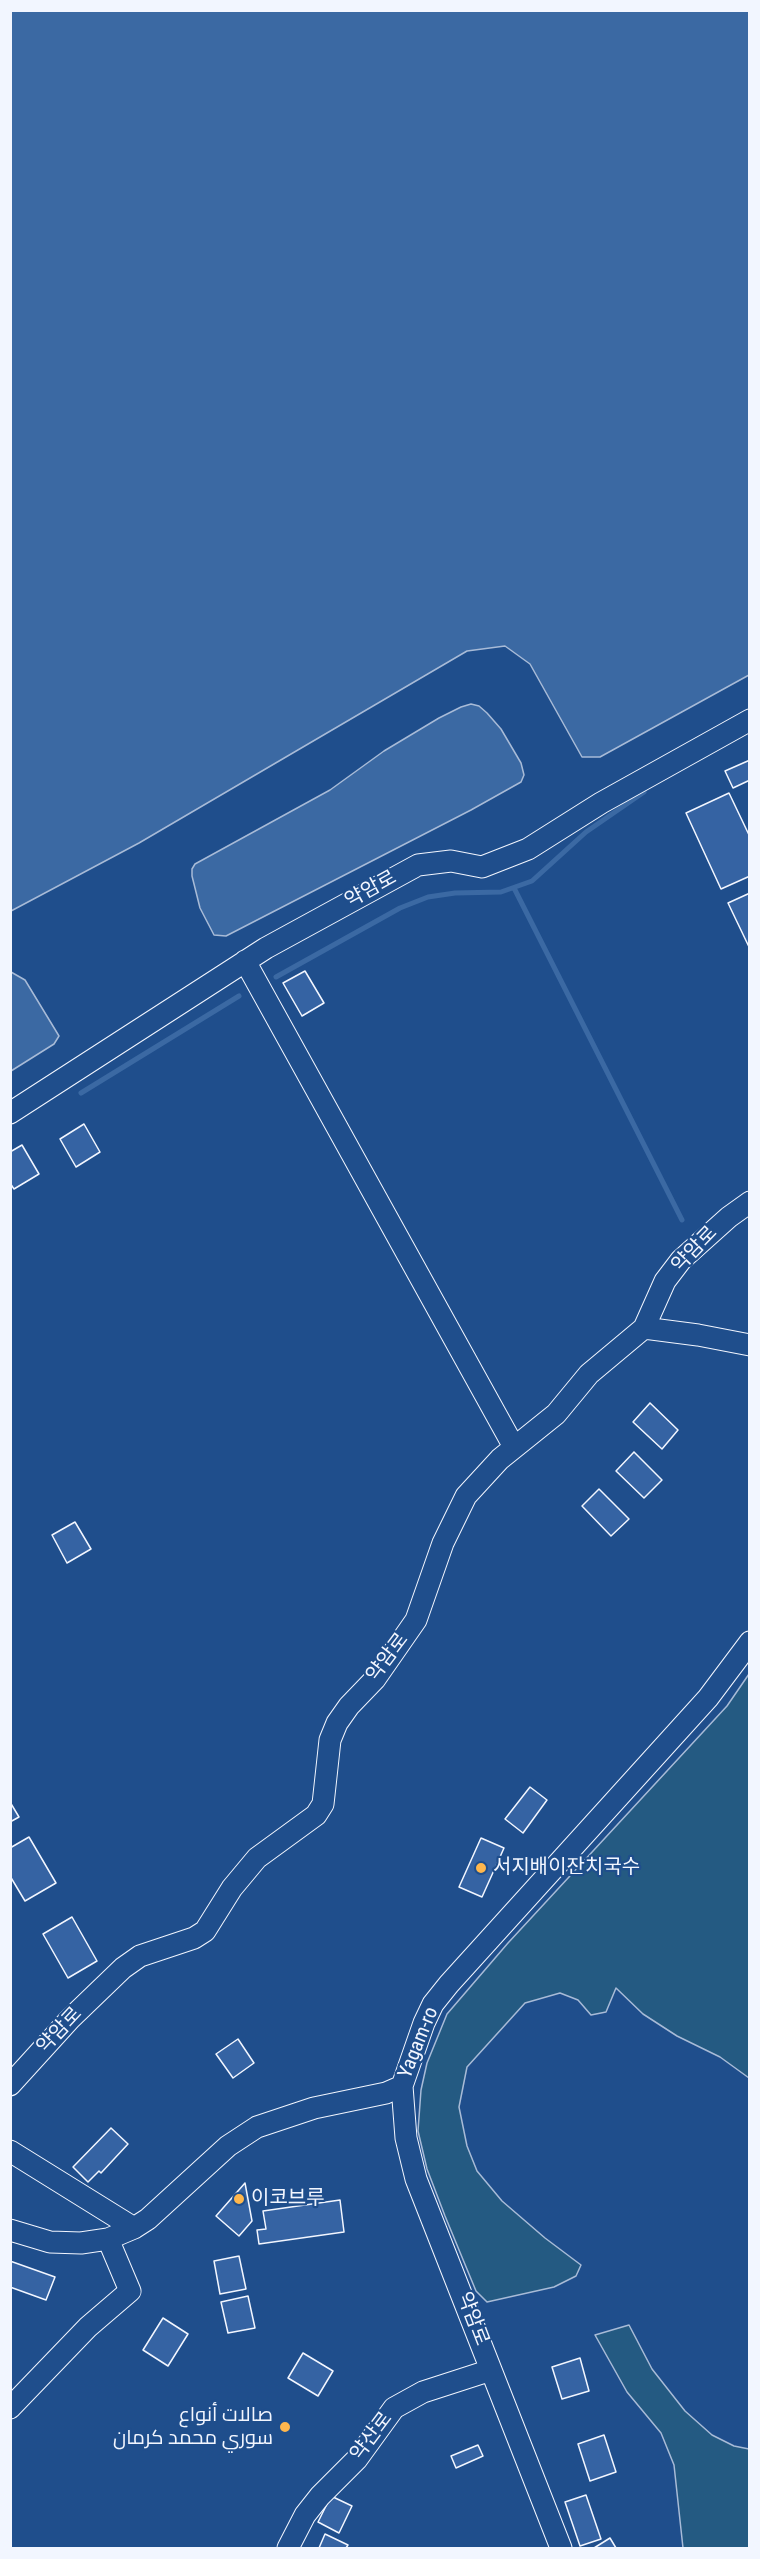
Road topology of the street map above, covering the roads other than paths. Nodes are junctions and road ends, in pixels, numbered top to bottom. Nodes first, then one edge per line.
1 (750, 720) edge
2 (245, 961) junction
3 (10, 1113) edge
4 (750, 1202) edge
5 (644, 1328) junction
6 (750, 1345) edge
7 (514, 1447) junction
8 (750, 1642) edge
9 (11, 2084) edge
10 (402, 2086) junction
11 (10, 2151) edge
12 (134, 2228) junction
13 (10, 2229) edge
14 (108, 2239) junction
15 (491, 2370) junction
16 (10, 2408) edge
17 (288, 2548) edge
18 (561, 2548) edge

1 - 2 street, 약암로
2 - 3 street, 약암로
2 - 7 street
4 - 5 street, 약암로
5 - 6 street
5 - 7 street, 약암로
7 - 9 street, 약암로
8 - 10 street, Yagam-ro
10 - 12 street, Yagam-ro
10 - 15 street, 약암로
11 - 12 street
12 - 14 street, Yagam-ro
13 - 14 street, Yagam-ro
14 - 16 street
15 - 17 street, 약산로
15 - 18 street, 약암로

